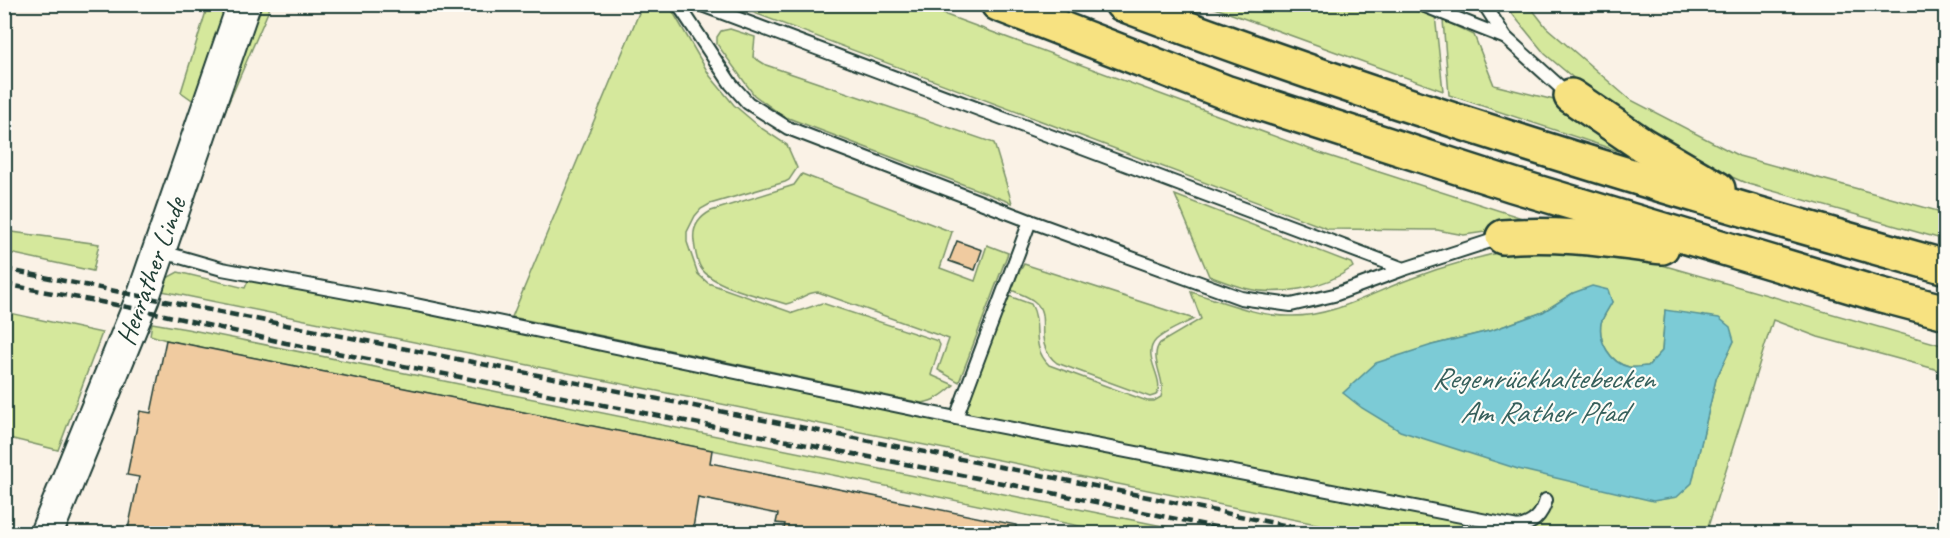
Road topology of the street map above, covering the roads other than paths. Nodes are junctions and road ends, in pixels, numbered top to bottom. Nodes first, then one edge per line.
1 (244, 4) edge
2 (678, 4) edge
3 (699, 4) edge
4 (998, 4) edge
5 (1122, 4) edge
6 (1420, 4) edge
7 (1484, 4) edge
8 (1506, 38) junction
9 (1570, 96) joint
10 (1763, 216) junction
11 (1030, 221) junction
12 (1503, 237) joint
13 (158, 251) junction
14 (1758, 259) junction
15 (1946, 267) edge
16 (1404, 269) junction
17 (1946, 312) edge
18 (956, 418) junction
19 (1546, 500) dead end
20 (46, 534) edge

1 - 13 street, Herrather Linde
2 - 11 lane
3 - 16 lane
4 - 14 highway
5 - 10 highway
6 - 8 lane
7 - 8 lane
8 - 9 lane
9 - 10 highway
10 - 15 highway
11 - 16 lane
11 - 18 lane
12 - 14 highway
12 - 16 lane
13 - 18 lane
13 - 20 street, Herrather Linde
14 - 17 highway
18 - 19 lane

